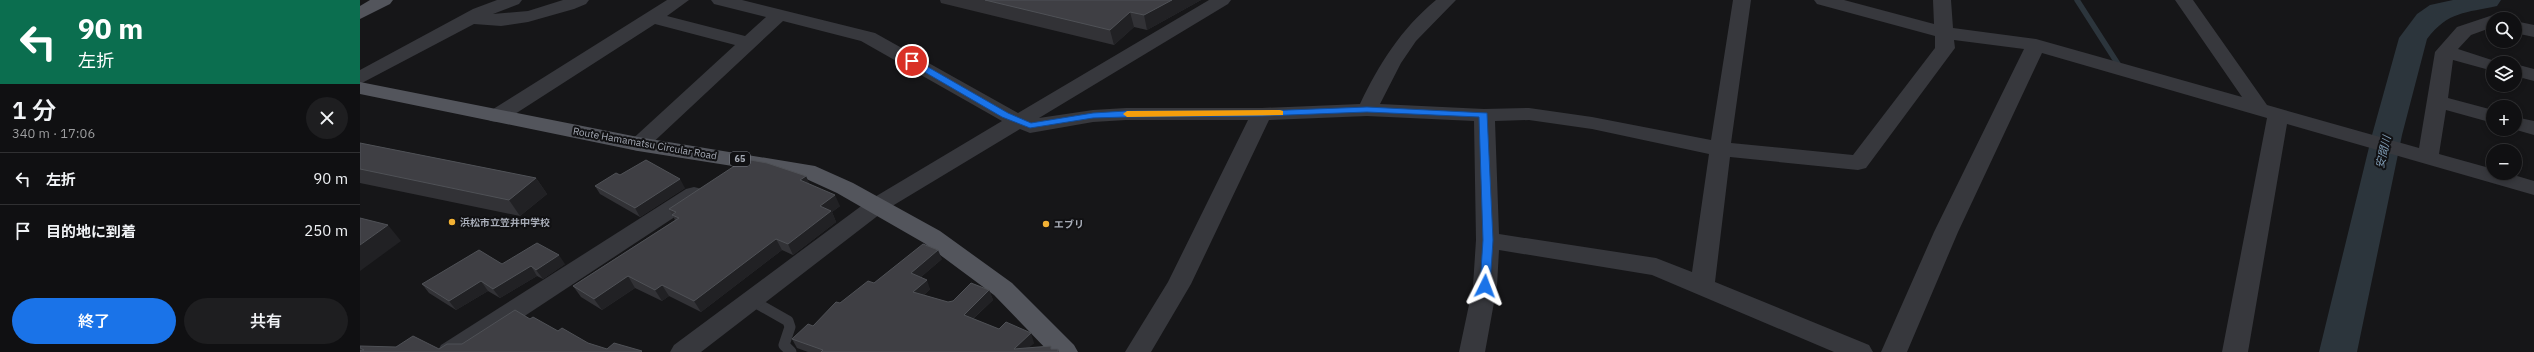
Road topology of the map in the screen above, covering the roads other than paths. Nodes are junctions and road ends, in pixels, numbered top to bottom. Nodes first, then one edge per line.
1 (363, 0) edge
2 (384, 0) edge
3 (513, 0) edge
4 (580, 0) edge
5 (680, 0) edge
6 (720, 0) edge
7 (1222, 0) edge
8 (1447, 0) edge
9 (1742, 0) edge
10 (1823, 0) edge
11 (1942, 0) edge
12 (2184, 0) edge
13 (360, 2) edge
14 (360, 13) edge
15 (779, 15) junction
16 (472, 18) junction
17 (652, 18) junction
18 (2486, 23) edge
19 (2522, 28) edge
20 (2534, 31) edge
21 (1945, 34) junction
22 (749, 43) junction
23 (2036, 45) junction
24 (2446, 52) junction
25 (2486, 63) edge
26 (2522, 72) edge
27 (2534, 76) edge
28 (360, 78) edge
29 (360, 88) edge
30 (2437, 101) junction
31 (1367, 110) junction
32 (2269, 111) junction
33 (1262, 114) junction
34 (1484, 115) junction
35 (2486, 115) edge
36 (497, 116) junction
37 (1018, 120) junction
38 (2522, 125) edge
39 (2534, 128) edge
40 (638, 144) junction
41 (1720, 149) junction
42 (2428, 157) junction
43 (748, 160) junction
44 (2534, 188) edge
45 (876, 206) junction
46 (1488, 240) junction
47 (1702, 286) junction
48 (751, 300) junction
49 (1850, 348) edge
50 (450, 352) edge
51 (683, 352) edge
52 (792, 352) edge
53 (1065, 352) edge
54 (1138, 352) edge
55 (1472, 352) edge
56 (1815, 352) edge
57 (1894, 352) edge
58 (2234, 352) edge

1 - 13 main road
2 - 14 main road
3 - 16 street
4 - 16 street
5 - 17 street
6 - 15 street
7 - 37 street
8 - 31 street
9 - 41 street
10 - 21 street
11 - 21 street
12 - 32 street
15 - 22 street
15 - 37 street
16 - 28 street
17 - 22 street
17 - 36 street
18 - 24 street
19 - 20 street
21 - 23 street
21 - 41 street
22 - 40 street
23 - 32 street
23 - 57 street
24 - 25 street
24 - 30 street
26 - 27 street
29 - 36 main road, Route Hamamatsu Circular Road / 65
30 - 35 street
30 - 42 street
31 - 33 street
31 - 34 street
32 - 42 street
32 - 58 street
33 - 37 street
33 - 54 street
34 - 41 street
34 - 46 street
36 - 40 main road, Route Hamamatsu Circular Road / 65
37 - 45 street
38 - 39 street
40 - 43 main road, Route Hamamatsu Circular Road / 65
41 - 47 street
42 - 44 street
43 - 45 main road, Route Hamamatsu Circular Road / 65
43 - 50 street
45 - 48 street
45 - 53 main road, Route Hamamatsu Circular Road / 65
46 - 47 street
46 - 55 street
47 - 49 street
48 - 51 street
48 - 52 lane
49 - 56 street

